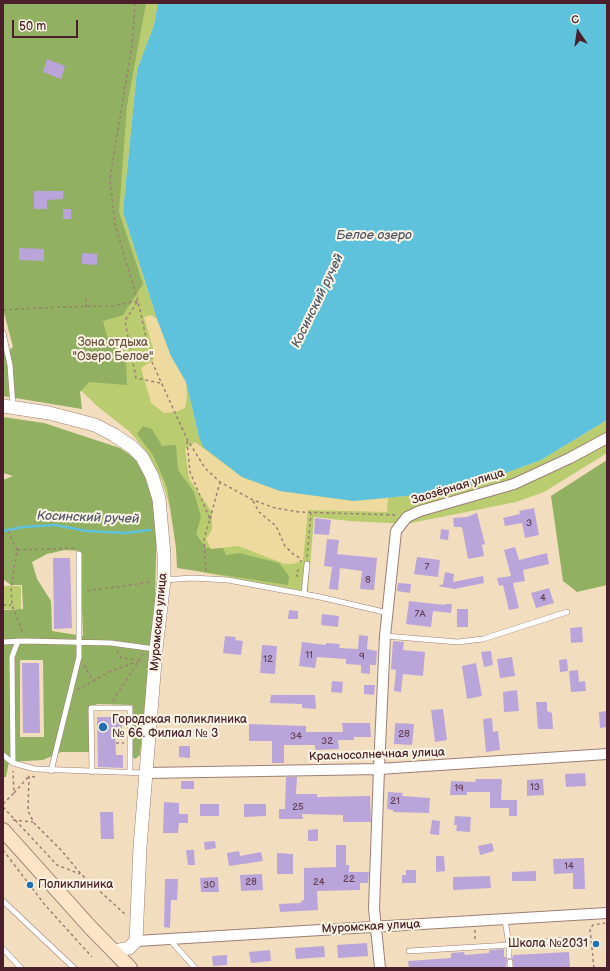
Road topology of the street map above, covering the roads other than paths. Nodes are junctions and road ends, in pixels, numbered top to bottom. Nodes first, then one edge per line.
1 (3, 333) edge
2 (8, 406) edge
3 (607, 438) edge
4 (78, 554) road end
5 (307, 564) road end
6 (164, 580) junction
7 (304, 594) junction
8 (567, 612) dead end
9 (388, 613) junction
10 (385, 636) junction
11 (18, 641) junction
12 (3, 642) edge
13 (79, 642) junction
14 (152, 648) junction
15 (607, 754) edge
16 (3, 755) edge
17 (13, 763) junction
18 (379, 769) junction
19 (50, 771) junction
20 (92, 772) junction
21 (130, 773) junction
22 (147, 773) junction
23 (3, 830) edge
24 (3, 901) edge
25 (607, 912) edge
26 (505, 920) junction
27 (377, 926) junction
28 (170, 940) junction
29 (567, 940) dead end
30 (136, 941) junction
31 (509, 945) junction
32 (3, 949) edge
33 (114, 951) junction
34 (409, 951) dead end
35 (6, 954) edge
36 (510, 962) edge
37 (21, 968) edge
38 (74, 968) edge
39 (130, 968) edge
40 (195, 968) edge
41 (380, 968) edge

1 - 2 lane
2 - 6 street, Муромская улица
3 - 9 street, Заозёрная улица
4 - 13 lane
5 - 7 lane
6 - 7 lane
6 - 14 street, Муромская улица
7 - 9 lane
8 - 10 lane
9 - 10 street, Заозёрная улица
10 - 18 street, Заозёрная улица
11 - 12 lane
11 - 13 lane
11 - 17 lane
13 - 14 lane
13 - 19 lane
14 - 22 street, Муромская улица
15 - 18 street, Красносолнечная улица
16 - 17 lane
17 - 19 lane
18 - 22 street, Красносолнечная улица
18 - 27 street, Заозёрная улица
19 - 20 lane
20 - 21 lane
20 - 21 lane
21 - 22 lane
22 - 30 street, Муромская улица
23 - 33 main road
24 - 38 lane
25 - 26 street, Муромская улица
26 - 27 street, Муромская улица
26 - 31 lane
27 - 28 street, Муромская улица
27 - 41 street, Заозёрная улица
28 - 30 street, Муромская улица
28 - 40 lane
29 - 31 lane
30 - 33 street, Муромская улица
31 - 34 lane
31 - 36 lane
32 - 35 lane
33 - 39 main road
35 - 37 lane

